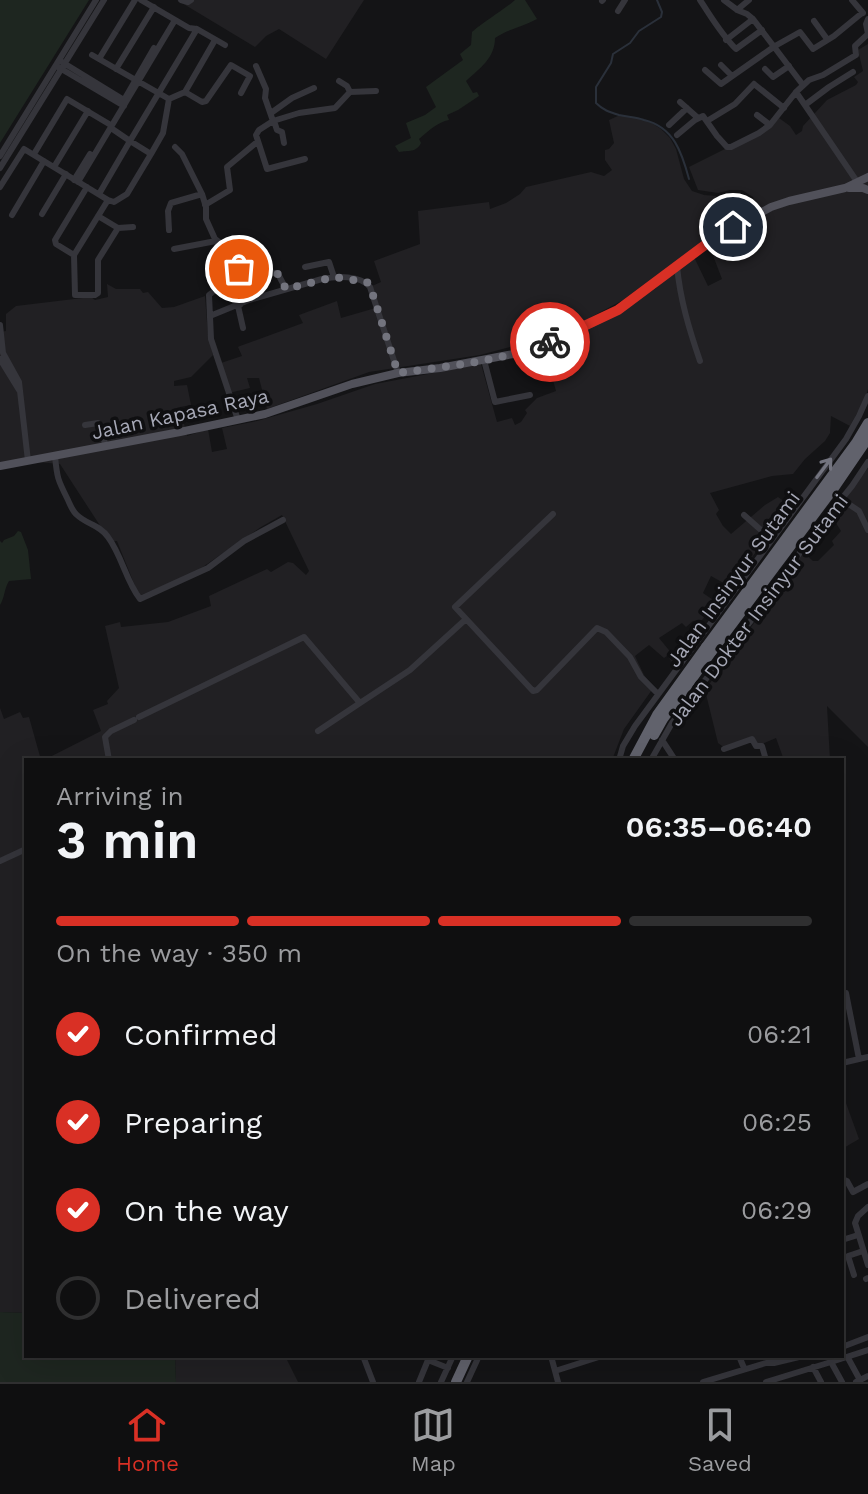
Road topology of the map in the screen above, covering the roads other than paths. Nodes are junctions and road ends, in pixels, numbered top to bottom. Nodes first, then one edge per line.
1 (96, 0) edge
2 (104, 0) edge
3 (135, 0) edge
4 (141, 0) edge
5 (625, 0) edge
6 (700, 0) edge
7 (724, 0) edge
8 (749, 0) edge
9 (852, 0) edge
10 (154, 7) junction
11 (736, 9) junction
12 (618, 11) dead end
13 (866, 17) edge
14 (174, 19) junction
15 (753, 19) junction
16 (814, 21) dead end
17 (197, 29) junction
18 (762, 30) junction
19 (215, 40) junction
20 (726, 40) junction
21 (824, 41) junction
22 (225, 45) dead end
23 (775, 46) junction
24 (827, 52) dead end
25 (60, 65) junction
26 (721, 65) dead end
27 (256, 66) dead end
28 (789, 66) junction
29 (116, 69) junction
30 (765, 69) dead end
31 (705, 70) dead end
32 (853, 72) dead end
33 (732, 76) junction
34 (137, 81) junction
35 (339, 81) dead end
36 (803, 85) junction
37 (314, 88) dead end
38 (376, 91) dead end
39 (185, 92) junction
40 (350, 92) junction
41 (796, 92) junction
42 (241, 93) dead end
43 (159, 94) junction
44 (169, 99) junction
45 (680, 102) dead end
46 (124, 103) junction
47 (805, 105) junction
48 (687, 108) junction
49 (784, 108) junction
50 (88, 111) junction
51 (757, 115) dead end
52 (273, 118) junction
53 (698, 118) junction
54 (707, 121) junction
55 (669, 125) dead end
56 (770, 125) junction
57 (110, 126) junction
58 (677, 135) dead end
59 (130, 141) junction
60 (257, 142) junction
61 (284, 143) dead end
62 (175, 147) dead end
63 (34, 154) junction
64 (151, 154) junction
65 (0, 156) edge
66 (305, 159) dead end
67 (44, 161) junction
68 (54, 167) junction
69 (0, 168) edge
70 (66, 174) junction
71 (868, 177) edge
72 (76, 181) junction
73 (858, 183) junction
74 (0, 187) edge
75 (87, 187) junction
76 (845, 188) junction
77 (868, 190) edge
78 (99, 194) junction
79 (202, 194) junction
80 (108, 200) junction
81 (205, 205) junction
82 (42, 214) dead end
83 (12, 215) dead end
84 (98, 216) junction
85 (133, 227) dead end
86 (118, 228) junction
87 (169, 230) dead end
88 (216, 241) junction
89 (174, 249) dead end
90 (74, 255) junction
91 (244, 265) junction
92 (677, 266) junction
93 (305, 267) dead end
94 (213, 271) dead end
95 (334, 277) junction
96 (232, 282) junction
97 (219, 287) junction
98 (286, 289) junction
99 (239, 305) junction
100 (210, 316) junction
101 (0, 325) edge
102 (243, 328) dead end
103 (0, 359) edge
104 (484, 360) junction
105 (700, 361) dead end
106 (398, 373) junction
107 (19, 390) junction
108 (530, 395) dead end
109 (868, 396) edge
110 (238, 420) junction
111 (868, 423) edge
112 (85, 425) dead end
113 (868, 438) edge
114 (106, 446) junction
115 (55, 456) junction
116 (28, 461) junction
117 (868, 462) edge
118 (0, 466) edge
119 (841, 499) junction
120 (553, 514) dead end
121 (744, 515) dead end
122 (283, 520) dead end
123 (868, 530) edge
124 (771, 539) junction
125 (466, 619) junction
126 (709, 649) junction
127 (658, 694) junction
128 (360, 703) junction
129 (318, 731) dead end
130 (662, 740) junction
131 (623, 746) junction
132 (724, 749) dead end
133 (109, 758) edge
134 (620, 758) edge
135 (634, 758) edge
136 (641, 758) edge
137 (646, 758) edge
138 (651, 758) edge
139 (674, 758) edge
140 (765, 758) edge
141 (24, 850) edge
142 (0, 861) edge
143 (846, 993) dead end
144 (868, 1057) edge
145 (859, 1059) junction
146 (844, 1063) edge
147 (844, 1180) edge
148 (868, 1184) edge
149 (867, 1209) edge
150 (855, 1226) junction
151 (858, 1235) junction
152 (844, 1239) edge
153 (844, 1240) edge
154 (863, 1251) junction
155 (846, 1258) edge
156 (868, 1265) edge
157 (854, 1275) dead end
158 (868, 1337) edge
159 (844, 1346) edge
160 (867, 1353) edge
161 (364, 1358) edge
162 (425, 1358) edge
163 (452, 1358) edge
164 (464, 1358) edge
165 (478, 1358) edge
166 (552, 1358) edge
167 (596, 1358) edge
168 (740, 1358) edge
169 (795, 1358) edge
170 (848, 1358) junction
171 (765, 1359) edge
172 (831, 1362) junction
173 (813, 1367) junction
174 (448, 1368) junction
175 (744, 1368) junction
176 (555, 1371) junction
177 (790, 1374) junction
178 (868, 1376) edge
179 (470, 1381) edge
180 (818, 1381) edge
181 (858, 1381) edge
182 (373, 1382) edge
183 (419, 1382) edge
184 (441, 1382) edge
185 (453, 1382) edge
186 (558, 1382) edge
187 (703, 1382) edge
188 (768, 1382) edge
189 (794, 1382) edge
190 (842, 1382) edge

1 - 25 street
2 - 25 street
3 - 29 street
4 - 10 street
5 - 12 street
6 - 20 street
7 - 11 street
8 - 11 street
9 - 13 street
10 - 14 street
10 - 29 street
11 - 15 street
13 - 21 street
13 - 36 street
14 - 17 street
14 - 34 street
15 - 18 street
15 - 20 street
16 - 21 street
17 - 19 street
17 - 43 street
18 - 20 street
18 - 23 street
19 - 22 street
19 - 39 street
21 - 23 street
21 - 24 street
23 - 28 street
23 - 33 street
25 - 46 street
25 - 65 street
25 - 69 street
26 - 33 street
27 - 52 street
28 - 30 street
28 - 36 street
29 - 34 street
31 - 33 street
32 - 47 street
34 - 43 street
34 - 46 street
35 - 40 street
36 - 41 street
37 - 52 street
38 - 40 street
39 - 42 street
39 - 44 street
40 - 52 street
41 - 47 street
41 - 49 street
43 - 44 street
43 - 59 street
44 - 64 street
45 - 48 street
46 - 57 street
47 - 73 street
48 - 53 street
48 - 55 street
49 - 54 street
49 - 56 street
50 - 57 street
50 - 63 street
50 - 68 street
51 - 56 street
52 - 60 street
52 - 61 street
53 - 54 street
53 - 58 street
54 - 56 street
57 - 59 street
57 - 72 street
59 - 64 street
59 - 78 street
60 - 66 street
60 - 81 street
62 - 79 street
63 - 67 street
63 - 74 street
64 - 80 street
67 - 68 street
67 - 83 street
68 - 70 street
70 - 72 street
70 - 82 street
71 - 73 main road, Jalan Kapasa Raya
72 - 75 street
73 - 76 main road, Jalan Kapasa Raya
75 - 78 street
75 - 90 street
76 - 77 main road, Jalan Kapasa Raya
76 - 92 main road, Jalan Kapasa Raya
78 - 80 street
79 - 81 street
79 - 87 street
80 - 84 street
81 - 88 street
84 - 86 street
84 - 90 street
85 - 86 street
86 - 90 street
88 - 89 street
88 - 91 street
91 - 96 street
91 - 98 street
92 - 104 main road, Jalan Kapasa Raya
92 - 105 street
93 - 95 street
94 - 97 street
95 - 98 street
95 - 106 street
96 - 97 street
96 - 99 street
97 - 100 street
98 - 99 street
99 - 100 street
99 - 102 street
100 - 110 street
101 - 107 street
103 - 107 street
104 - 106 main road, Jalan Kapasa Raya
104 - 108 street
106 - 110 main road, Jalan Kapasa Raya
107 - 116 street
124 -> 109 street
110 - 114 main road, Jalan Kapasa Raya
111 - 126 highway, Jalan Insinyur Sutami
112 - 114 street
113 - 126 highway, Jalan Insinyur Sutami
114 - 115 main road, Jalan Kapasa Raya
115 - 116 main road, Jalan Kapasa Raya
115 - 122 street
116 - 118 main road, Jalan Kapasa Raya
117 - 119 street, Jalan Dokter Insinyur Sutami
119 - 123 street
119 - 130 street, Jalan Dokter Insinyur Sutami
120 - 125 street
121 - 124 street
124 - 127 street
125 - 127 street
125 - 128 street
126 - 135 highway, Jalan Insinyur Sutami, bridge
126 - 136 highway, Jalan Insinyur Sutami, bridge
127 - 131 street
128 - 129 street
128 - 133 street
130 - 138 street, Jalan Dokter Insinyur Sutami
130 - 139 street
131 - 134 street
131 - 137 street
132 - 140 street
141 - 142 street
143 - 145 street
144 - 145 street
145 - 146 street
147 - 148 street
149 - 150 street
150 - 151 street
150 - 152 street
151 - 153 street
151 - 154 street
154 - 155 street
154 - 156 street
155 - 157 street
158 - 159 street
160 - 170 street
161 - 182 street
162 - 174 street
162 - 183 street
163 - 174 street
164 - 185 highway
165 - 179 street
166 - 176 street
167 - 176 street
168 - 175 street
169 - 171 street
170 - 172 street
170 - 181 street
171 - 175 street
172 - 173 street
172 - 190 street
173 - 177 street
173 - 180 street
174 - 184 street
175 - 187 street
176 - 186 street
177 - 188 street
177 - 189 street
178 - 181 street

